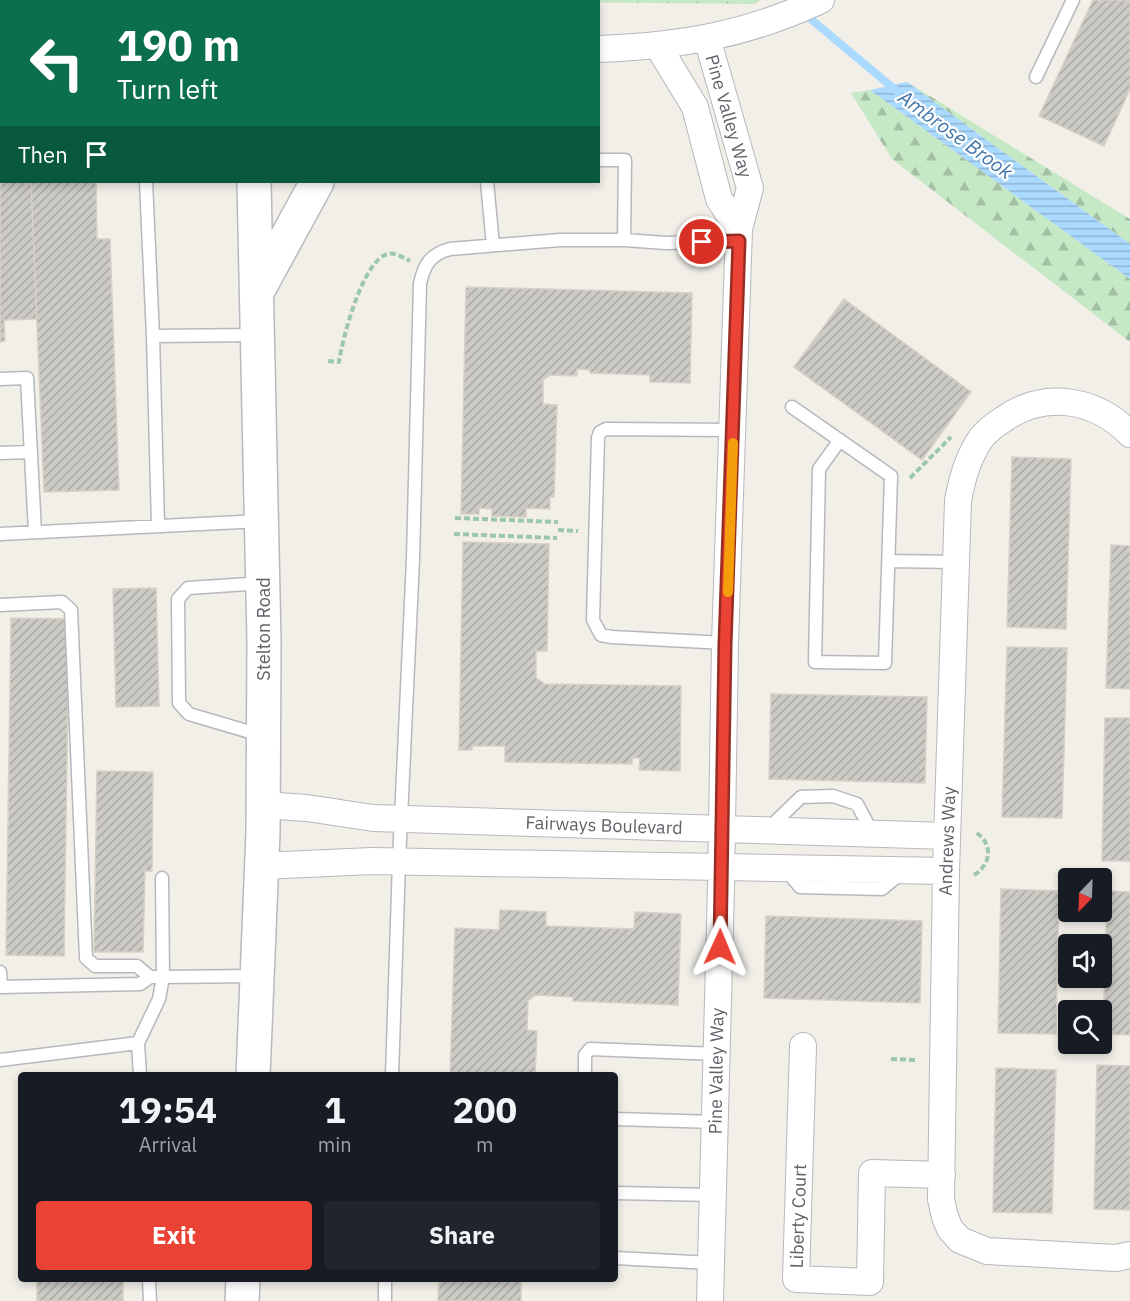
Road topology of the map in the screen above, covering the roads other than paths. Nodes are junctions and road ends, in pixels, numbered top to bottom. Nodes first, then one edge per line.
1 (821, 0) edge
2 (1073, 0) edge
3 (707, 38) junction
4 (658, 46) junction
5 (600, 49) edge
6 (1036, 77) dead end
7 (600, 160) edge
8 (146, 183) edge
9 (254, 183) edge
10 (316, 183) edge
11 (487, 183) edge
12 (739, 235) junction
13 (624, 240) junction
14 (493, 245) junction
15 (256, 294) junction
16 (258, 335) junction
17 (153, 336) junction
18 (0, 379) edge
19 (792, 407) dead end
20 (733, 430) junction
21 (1130, 434) edge
22 (840, 440) junction
23 (31, 452) junction
24 (0, 453) edge
25 (263, 520) junction
26 (158, 525) junction
27 (35, 532) junction
28 (0, 534) edge
29 (890, 561) junction
30 (956, 562) junction
31 (264, 583) junction
32 (0, 605) edge
33 (725, 644) junction
34 (263, 735) junction
35 (262, 805) junction
36 (401, 819) junction
37 (722, 829) junction
38 (767, 831) junction
39 (873, 834) junction
40 (947, 836) junction
41 (399, 861) junction
42 (261, 866) junction
43 (722, 867) junction
44 (946, 871) junction
45 (162, 878) dead end
46 (0, 972) edge
47 (257, 976) junction
48 (150, 977) junction
49 (163, 977) junction
50 (0, 987) edge
51 (138, 1043) junction
52 (803, 1046) dead end
53 (717, 1054) junction
54 (0, 1060) edge
55 (140, 1072) edge
56 (253, 1072) edge
57 (392, 1072) edge
58 (585, 1072) edge
59 (618, 1119) edge
60 (715, 1122) junction
61 (942, 1175) junction
62 (618, 1193) edge
63 (713, 1195) junction
64 (1130, 1255) edge
65 (618, 1258) edge
66 (711, 1263) junction
67 (149, 1282) edge
68 (243, 1282) edge
69 (385, 1282) edge
70 (150, 1301) edge
71 (242, 1301) edge
72 (385, 1301) edge
73 (710, 1301) edge

1 - 3 street
2 - 6 lane
3 - 4 street
3 - 12 street, Pine Valley Way
4 - 5 street
4 - 12 street, Pine Valley Way
7 - 13 lane
8 - 17 lane
9 - 15 main road, Stelton Road
10 - 15 main road
11 - 14 lane
12 - 13 lane
12 - 20 street, Pine Valley Way
13 - 14 lane
14 - 36 lane
15 - 16 main road, Stelton Road
16 - 17 lane
16 - 25 main road, Stelton Road
17 - 26 lane
18 - 23 lane
19 - 22 lane
20 - 33 street, Pine Valley Way
20 - 33 lane
21 - 30 street, Andrews Way
22 - 29 lane
22 - 29 lane
23 - 24 lane
23 - 27 lane
25 - 26 lane
25 - 31 main road, Stelton Road
26 - 27 lane
27 - 28 lane
29 - 30 lane
30 - 40 street, Andrews Way
31 - 34 main road, Stelton Road
31 - 34 lane
32 - 48 lane
33 - 37 street, Pine Valley Way
34 - 35 main road, Stelton Road
35 - 36 street, Fairways Boulevard
35 - 42 main road, Stelton Road
36 - 37 street, Fairways Boulevard
36 - 41 lane
37 - 38 street, Fairways Boulevard
37 - 43 street, Pine Valley Way
38 - 39 street, Fairways Boulevard
38 - 39 lane
39 - 40 street, Fairways Boulevard
40 - 44 street, Andrews Way
41 - 42 street
41 - 43 street
41 - 57 lane
42 - 47 main road, Stelton Road
43 - 44 street
43 - 53 street, Pine Valley Way
44 - 61 street, Andrews Way
45 - 49 lane
46 - 50 lane
47 - 49 lane
47 - 56 main road, Stelton Road
48 - 49 lane
48 - 50 lane
49 - 51 lane
51 - 54 lane
51 - 55 lane
52 - 61 street, Liberty Court
53 - 58 lane
53 - 60 street, Pine Valley Way
59 - 60 lane
60 - 63 street, Pine Valley Way
61 - 64 street, Andrews Way
62 - 63 lane
63 - 66 street, Pine Valley Way
65 - 66 lane
66 - 73 street, Pine Valley Way
67 - 70 lane
68 - 71 main road
69 - 72 lane

